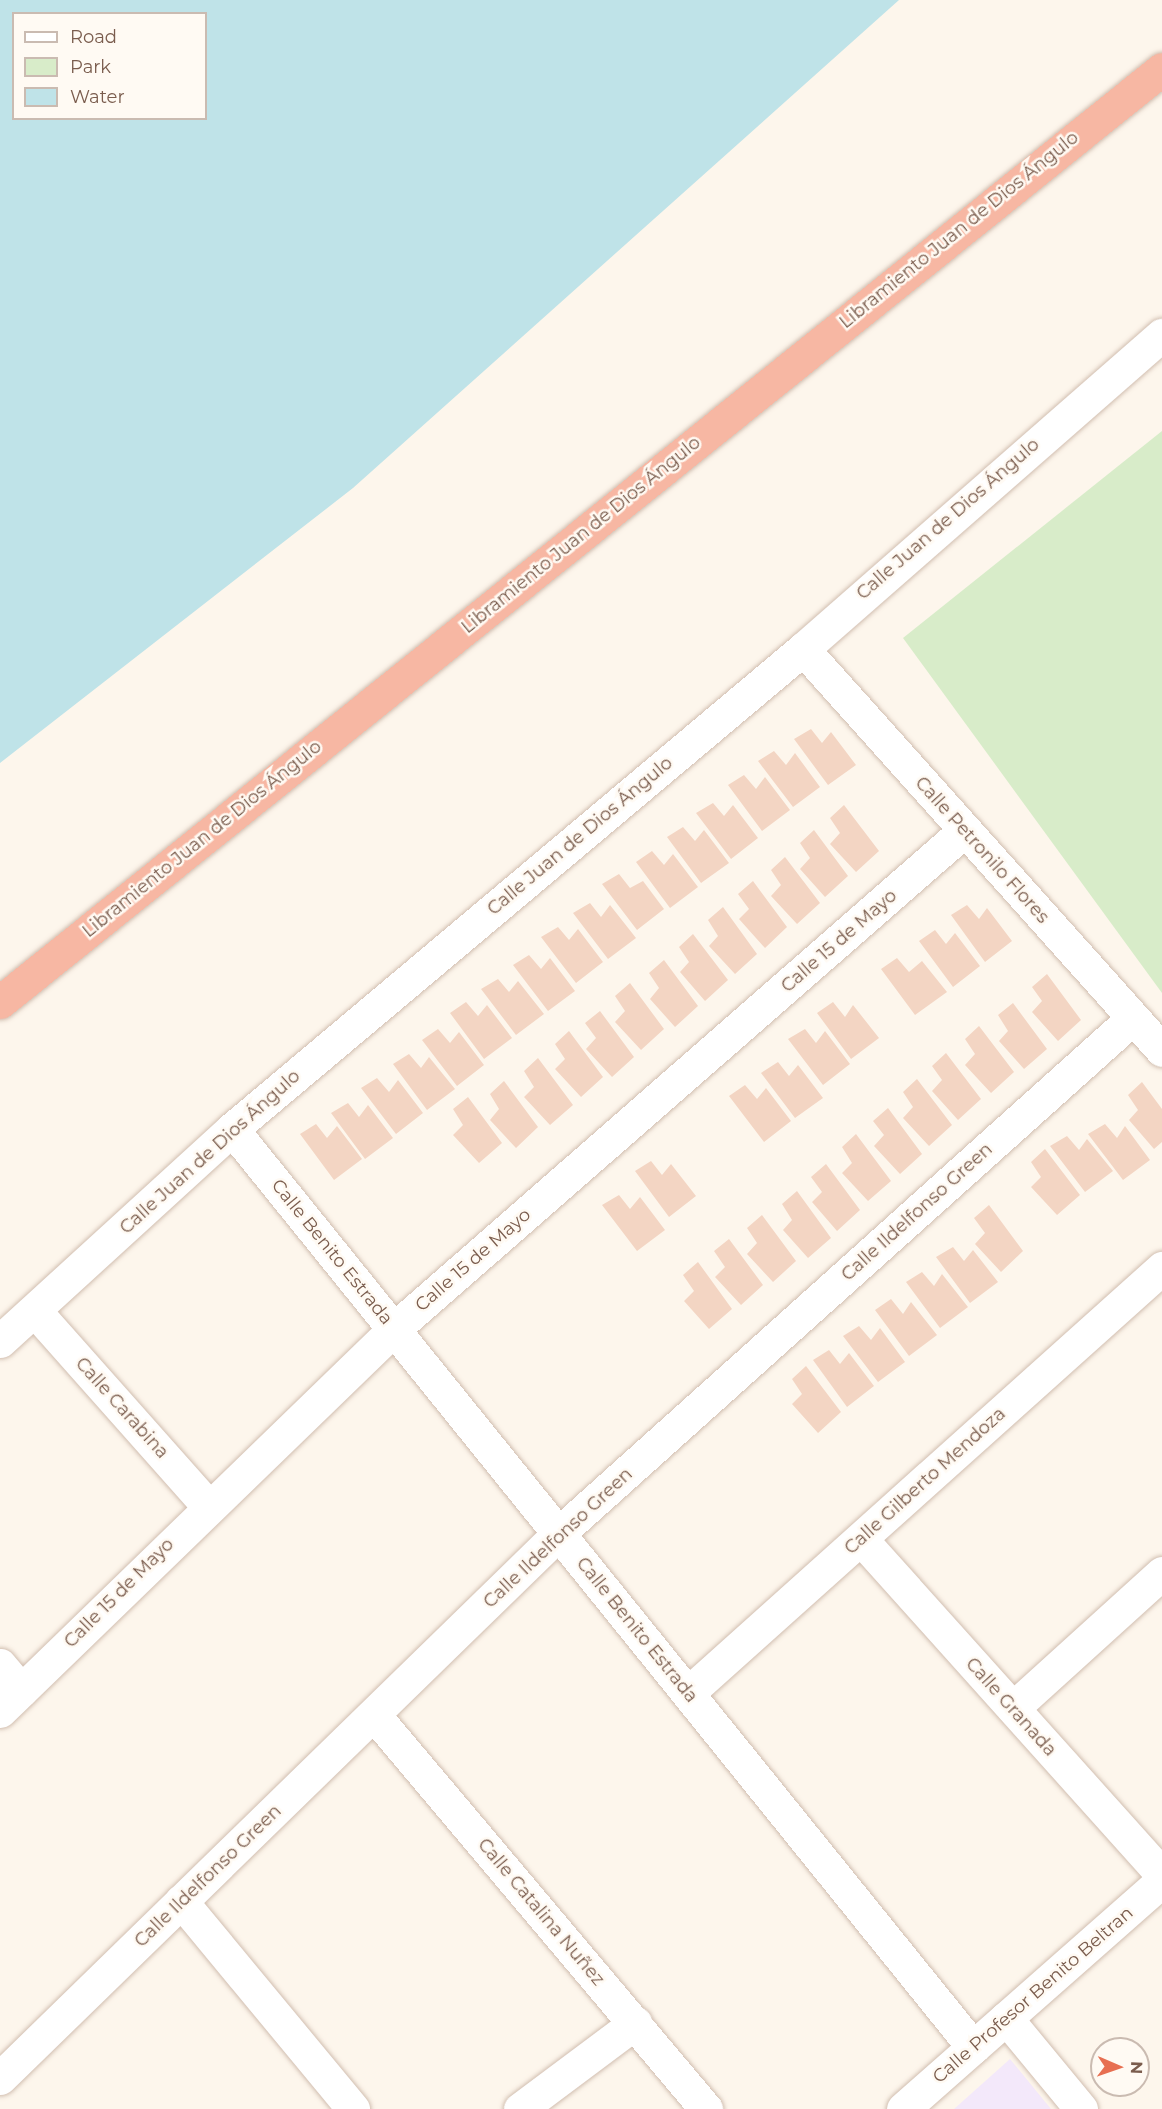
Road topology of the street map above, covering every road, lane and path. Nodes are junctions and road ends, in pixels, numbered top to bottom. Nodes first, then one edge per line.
1 (1162, 69) edge
2 (1162, 335) edge
3 (802, 649) junction
4 (965, 830) junction
5 (0, 1002) edge
6 (1133, 1018) junction
7 (1162, 1050) edge
8 (232, 1129) junction
9 (1162, 1268) edge
10 (35, 1311) junction
11 (394, 1329) junction
12 (0, 1341) edge
13 (208, 1506) junction
14 (559, 1533) junction
15 (861, 1539) junction
16 (1162, 1573) edge
17 (0, 1665) edge
18 (688, 1694) junction
19 (11, 1700) edge
20 (1013, 1708) junction
21 (375, 1716) junction
22 (1162, 1875) edge
23 (1162, 1881) edge
24 (181, 1901) junction
25 (1006, 2018) junction
26 (635, 2022) junction
27 (973, 2047) junction
28 (0, 2078) edge
29 (353, 2109) edge
30 (520, 2109) edge
31 (706, 2109) edge
32 (903, 2109) edge
33 (1081, 2109) edge

1 - 5 highway, Libramiento Juan de Dios Ángulo
2 - 3 street, Calle Juan de Dios Ángulo
3 - 4 street, Calle Petronilo Flores
3 - 8 street, Calle Juan de Dios Ángulo
4 - 6 street, Calle Petronilo Flores
4 - 11 street, Calle 15 de Mayo
6 - 7 street, Calle Petronilo Flores
6 - 14 street, Calle Ildelfonso Green
8 - 10 street, Calle Juan de Dios Ángulo
8 - 11 street, Calle Benito Estrada
9 - 15 street, Calle Gilberto Mendoza
10 - 12 street, Calle Juan de Dios Ángulo
10 - 13 street, Calle Carabina
11 - 13 street, Calle 15 de Mayo
11 - 14 street, Calle Benito Estrada
13 - 19 street, Calle 15 de Mayo
14 - 18 street, Calle Benito Estrada
14 - 21 street, Calle Ildelfonso Green
15 - 18 street, Calle Gilberto Mendoza
15 - 20 street, Calle Granada
16 - 20 street
17 - 19 street
18 - 27 street, Calle Benito Estrada
20 - 22 street, Calle Granada
21 - 24 street, Calle Ildelfonso Green
21 - 26 street, Calle Catalina Nuñez
23 - 25 street, Calle Profesor Benito Beltran
24 - 28 street, Calle Ildelfonso Green
24 - 29 street
25 - 27 street, Calle Profesor Benito Beltran
25 - 33 street
26 - 30 street
26 - 31 street, Calle Catalina Nuñez
27 - 32 street, Calle Profesor Benito Beltran

